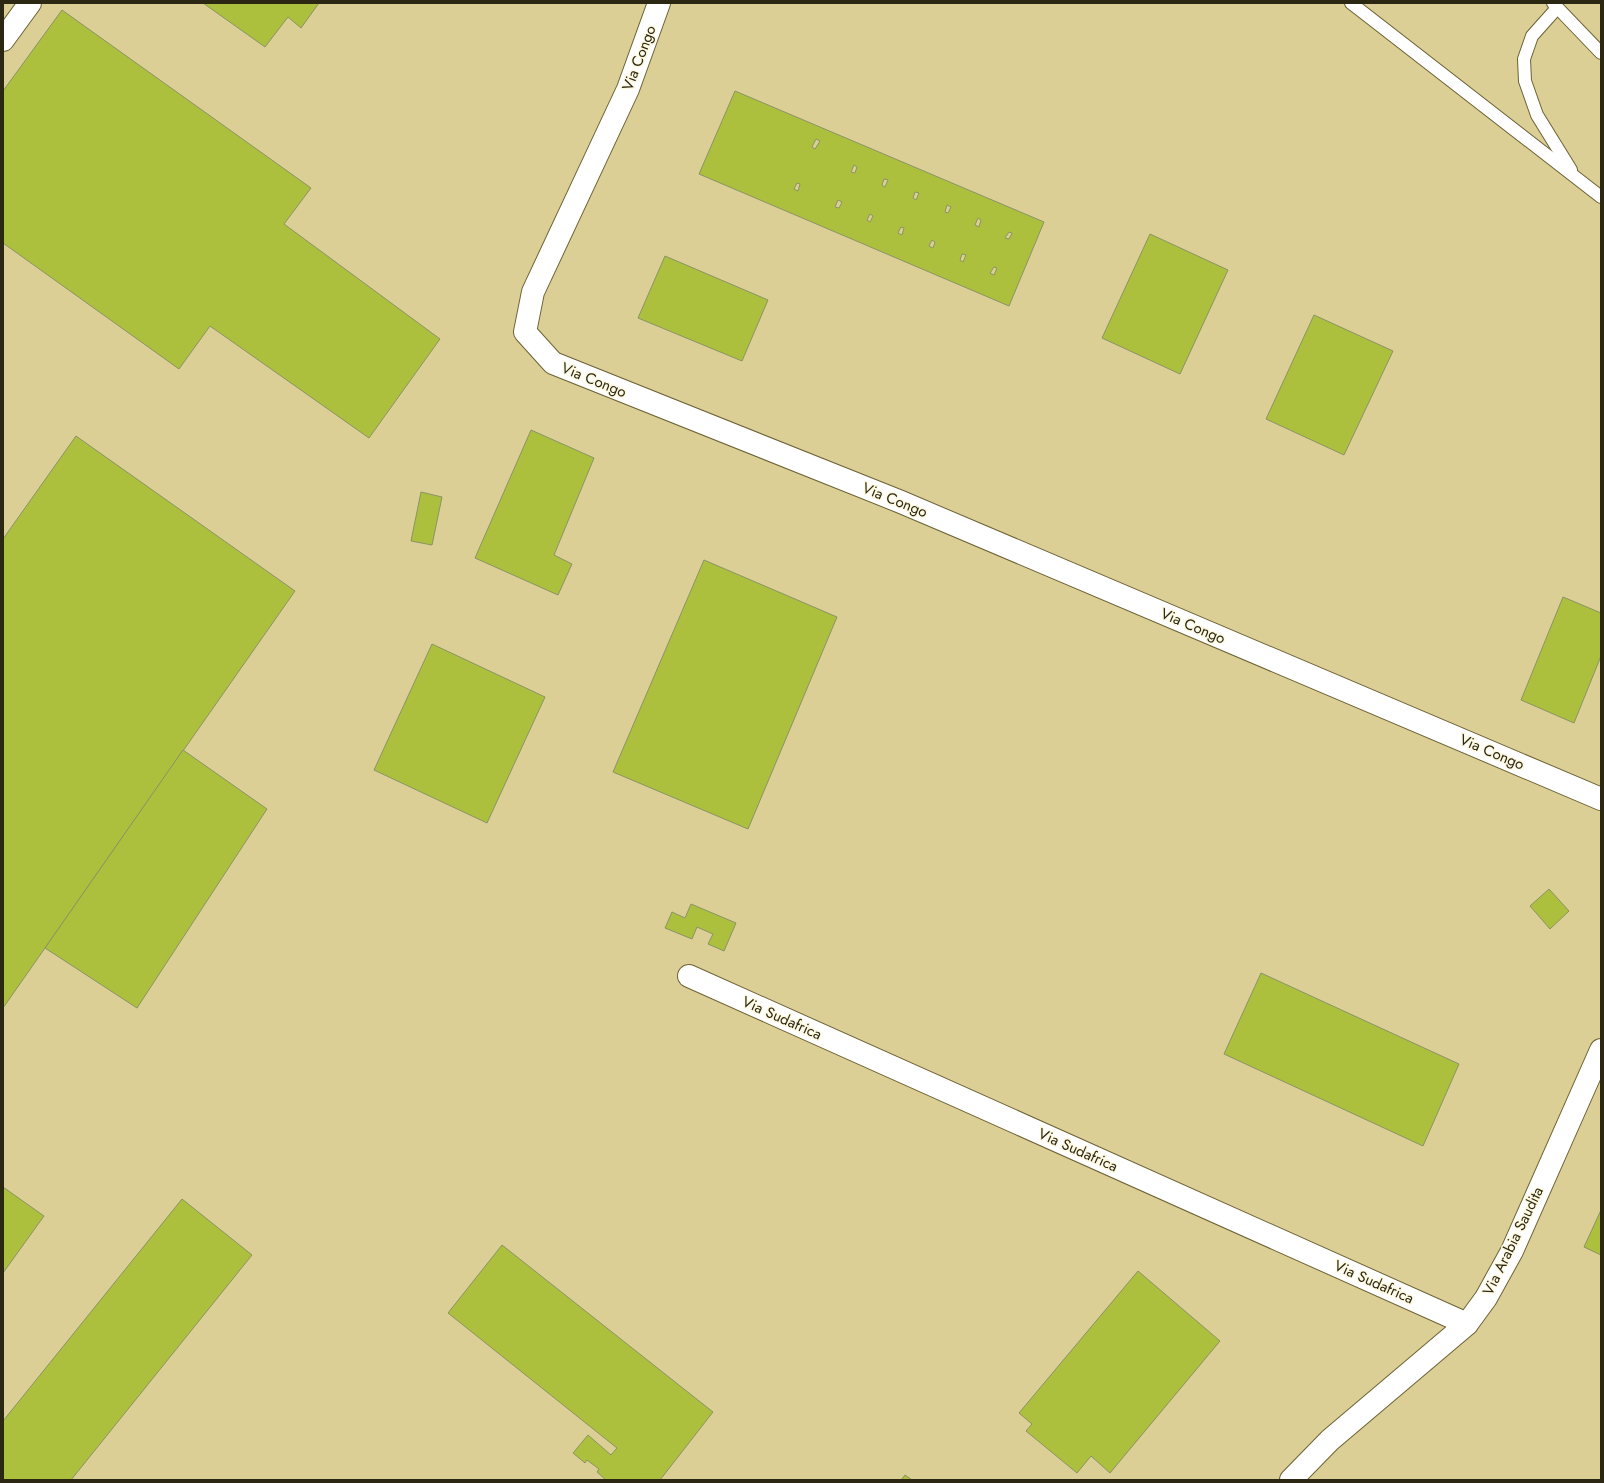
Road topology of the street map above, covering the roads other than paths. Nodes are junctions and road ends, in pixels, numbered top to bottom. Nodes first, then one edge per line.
1 (30, 3) edge
2 (659, 3) edge
3 (1351, 3) edge
4 (1555, 5) edge
5 (3, 40) edge
6 (1601, 53) edge
7 (1575, 177) junction
8 (1601, 197) edge
9 (1601, 799) edge
10 (689, 976) dead end
11 (1601, 1050) edge
12 (1596, 1076) edge
13 (1467, 1324) junction
14 (1291, 1480) edge

1 - 5 street
2 - 9 street, Via Congo
3 - 7 lane
4 - 6 lane
4 - 7 lane
7 - 8 lane
10 - 13 street, Via Sudafrica
11 - 12 street, Via Arabia Saudita
12 - 13 street, Via Arabia Saudita
13 - 14 street, Via Arabia Saudita

